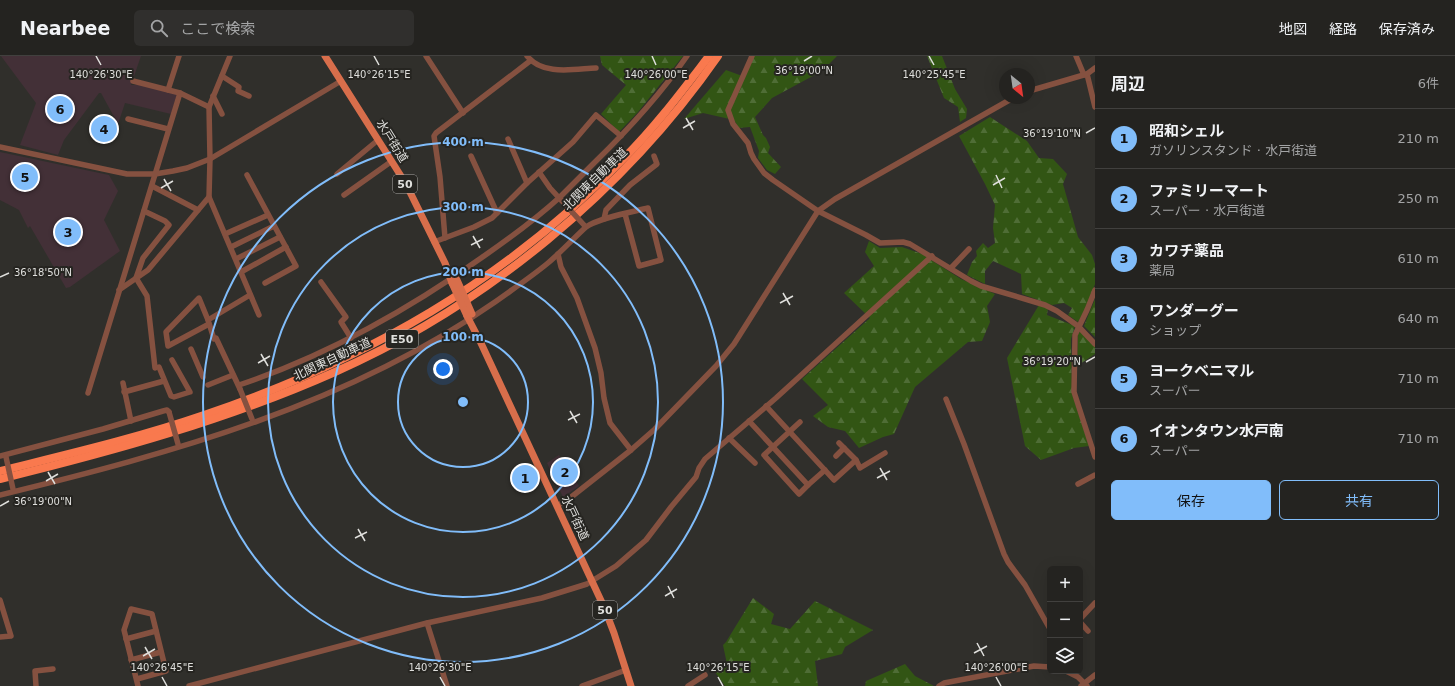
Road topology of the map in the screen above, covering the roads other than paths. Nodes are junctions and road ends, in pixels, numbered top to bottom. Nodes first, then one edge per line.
1 (179, 56) edge
2 (230, 56) edge
3 (325, 56) edge
4 (426, 56) edge
5 (687, 56) edge
6 (708, 56) edge
7 (718, 56) edge
8 (752, 56) edge
9 (1076, 56) edge
10 (531, 58) edge
11 (596, 68) dead end
12 (1095, 68) edge
13 (1086, 75) junction
14 (222, 76) junction
15 (133, 81) dead end
16 (341, 81) junction
17 (1035, 89) edge
18 (168, 90) junction
19 (180, 93) junction
20 (213, 96) junction
21 (249, 96) dead end
22 (1002, 104) edge
23 (1095, 107) edge
24 (209, 108) junction
25 (463, 113) junction
26 (222, 114) dead end
27 (128, 119) dead end
28 (168, 129) junction
29 (621, 136) junction
30 (508, 139) dead end
31 (378, 140) junction
32 (0, 147) edge
33 (471, 156) dead end
34 (654, 156) dead end
35 (210, 159) junction
36 (392, 161) junction
37 (539, 172) junction
38 (156, 174) junction
39 (337, 174) dead end
40 (247, 175) dead end
41 (527, 183) junction
42 (152, 186) junction
43 (344, 194) dead end
44 (209, 197) junction
45 (560, 199) junction
46 (144, 210) junction
47 (198, 210) junction
48 (818, 211) junction
49 (497, 213) junction
50 (625, 214) junction
51 (268, 215) junction
52 (604, 220) junction
53 (274, 226) junction
54 (585, 226) junction
55 (225, 234) junction
56 (280, 237) junction
57 (445, 238) junction
58 (434, 242) junction
59 (231, 247) junction
60 (286, 247) junction
61 (969, 249) dead end
62 (558, 254) junction
63 (932, 256) junction
64 (236, 260) junction
65 (951, 268) junction
66 (241, 272) junction
67 (136, 278) junction
68 (453, 280) junction
69 (265, 282) dead end
70 (321, 282) dead end
71 (119, 290) junction
72 (1095, 290) edge
73 (250, 295) junction
74 (259, 315) dead end
75 (470, 317) junction
76 (208, 322) junction
77 (1078, 326) junction
78 (351, 338) junction
79 (1095, 344) edge
80 (191, 349) dead end
81 (172, 360) dead end
82 (233, 375) junction
83 (203, 377) dead end
84 (164, 381) junction
85 (122, 383) dead end
86 (208, 385) dead end
87 (239, 387) junction
88 (124, 392) junction
89 (88, 393) dead end
90 (946, 398) dead end
91 (766, 406) junction
92 (131, 421) junction
93 (252, 421) junction
94 (749, 421) junction
95 (800, 422) dead end
96 (790, 432) junction
97 (729, 438) junction
98 (839, 443) dead end
99 (178, 446) junction
100 (773, 447) junction
101 (844, 448) junction
102 (632, 450) junction
103 (885, 453) dead end
104 (4, 456) edge
105 (836, 456) dead end
106 (1095, 457) edge
107 (856, 460) junction
108 (755, 463) dead end
109 (825, 470) junction
110 (0, 472) edge
111 (1095, 475) edge
112 (0, 479) edge
113 (1078, 484) dead end
114 (808, 485) junction
115 (13, 490) junction
116 (0, 495) edge
117 (558, 506) junction
118 (593, 582) junction
119 (0, 600) edge
120 (1095, 604) edge
121 (1083, 616) edge
122 (427, 623) junction
123 (1047, 624) edge
124 (1083, 625) edge
125 (1088, 630) dead end
126 (156, 631) junction
127 (0, 637) edge
128 (126, 639) junction
129 (161, 652) junction
130 (131, 660) junction
131 (1047, 665) edge
132 (53, 669) dead end
133 (626, 670) junction
134 (1072, 674) edge
135 (1095, 674) edge
136 (705, 675) dead end
137 (136, 679) junction
138 (1084, 685) edge
139 (36, 686) edge
140 (138, 686) edge
141 (189, 686) edge
142 (447, 686) edge
143 (582, 686) edge
144 (630, 686) edge
145 (688, 686) edge
146 (939, 686) edge

1 - 18 street
2 - 14 street
3 - 16 main road, 水戸街道 / 50
4 - 25 street
5 - 29 street
6 - 110 highway, 北関東自動車道 / E50
7 - 112 highway, 北関東自動車道 / E50
8 - 48 street
9 - 13 street
10 - 11 street
10 - 25 street
12 - 13 street
13 - 17 street
13 - 23 street
14 - 20 street
14 - 21 street
15 - 18 street
16 - 31 main road, 水戸街道 / 50
16 - 35 street
18 - 19 street
19 - 24 street
19 - 28 street
20 - 24 street
20 - 26 street
22 - 48 street
24 - 35 street
25 - 57 street
27 - 28 street
28 - 38 street
29 - 37 street
29 - 45 street
30 - 41 street
31 - 36 main road, 水戸街道 / 50
31 - 39 street
32 - 38 street
33 - 49 street
34 - 52 street
35 - 38 street
35 - 44 street
36 - 43 street
36 - 58 main road, 水戸街道 / 50
37 - 41 street
37 - 45 street
38 - 42 street
40 - 51 street
41 - 49 street
42 - 46 street
42 - 47 street
44 - 47 street
44 - 55 street
45 - 54 street, bridge
45 - 68 street
46 - 67 street
46 - 71 street
47 - 67 street
48 - 63 street
48 - 102 street
49 - 57 street
50 - 50 street
50 - 52 street
51 - 53 street
51 - 55 street
52 - 54 street
53 - 56 street
53 - 59 street
54 - 62 street
55 - 59 street
56 - 60 street
56 - 64 street
57 - 58 street
58 - 68 main road, 水戸街道 / 50
59 - 64 street
60 - 66 street
60 - 69 street
61 - 65 street
62 - 75 street
62 - 102 street
63 - 65 street
63 - 91 street
64 - 66 street
65 - 77 street
66 - 73 street
67 - 71 street
67 - 84 street
68 - 75 main road, 水戸街道 / 50, bridge
68 - 78 street
70 - 78 street
71 - 89 street
72 - 77 street
73 - 74 street
73 - 76 street
75 - 93 street
75 - 117 main road, 水戸街道 / 50
76 - 76 street
76 - 82 street
77 - 79 street
77 - 106 street
78 - 87 street
80 - 83 street
81 - 84 street
82 - 86 street
82 - 87 street
84 - 88 street
85 - 88 street
87 - 93 street, bridge
88 - 92 street
90 - 123 street
91 - 94 street
91 - 96 street
92 - 99 street, bridge
92 - 104 street
93 - 99 street
94 - 97 street
94 - 100 street
95 - 96 street
96 - 100 street
96 - 109 street
97 - 108 street
97 - 118 street
98 - 101 street
99 - 115 street
100 - 114 street
100 - 114 street
101 - 105 street
101 - 107 street
102 - 117 street
103 - 107 street
104 - 115 street, bridge
107 - 109 street
109 - 114 street
111 - 113 street
115 - 116 street
117 - 118 main road, 水戸街道 / 50
118 - 122 street
118 - 133 main road, 水戸街道 / 50
119 - 127 street
120 - 121 street
122 - 141 street
122 - 142 street
124 - 125 street
126 - 128 street
126 - 128 street
126 - 129 street
128 - 130 street
129 - 130 street
129 - 137 street
130 - 137 street
131 - 146 street
132 - 139 street
133 - 143 street
133 - 144 main road, 水戸街道 / 50
134 - 138 street
135 - 138 street
136 - 145 street
137 - 140 street

